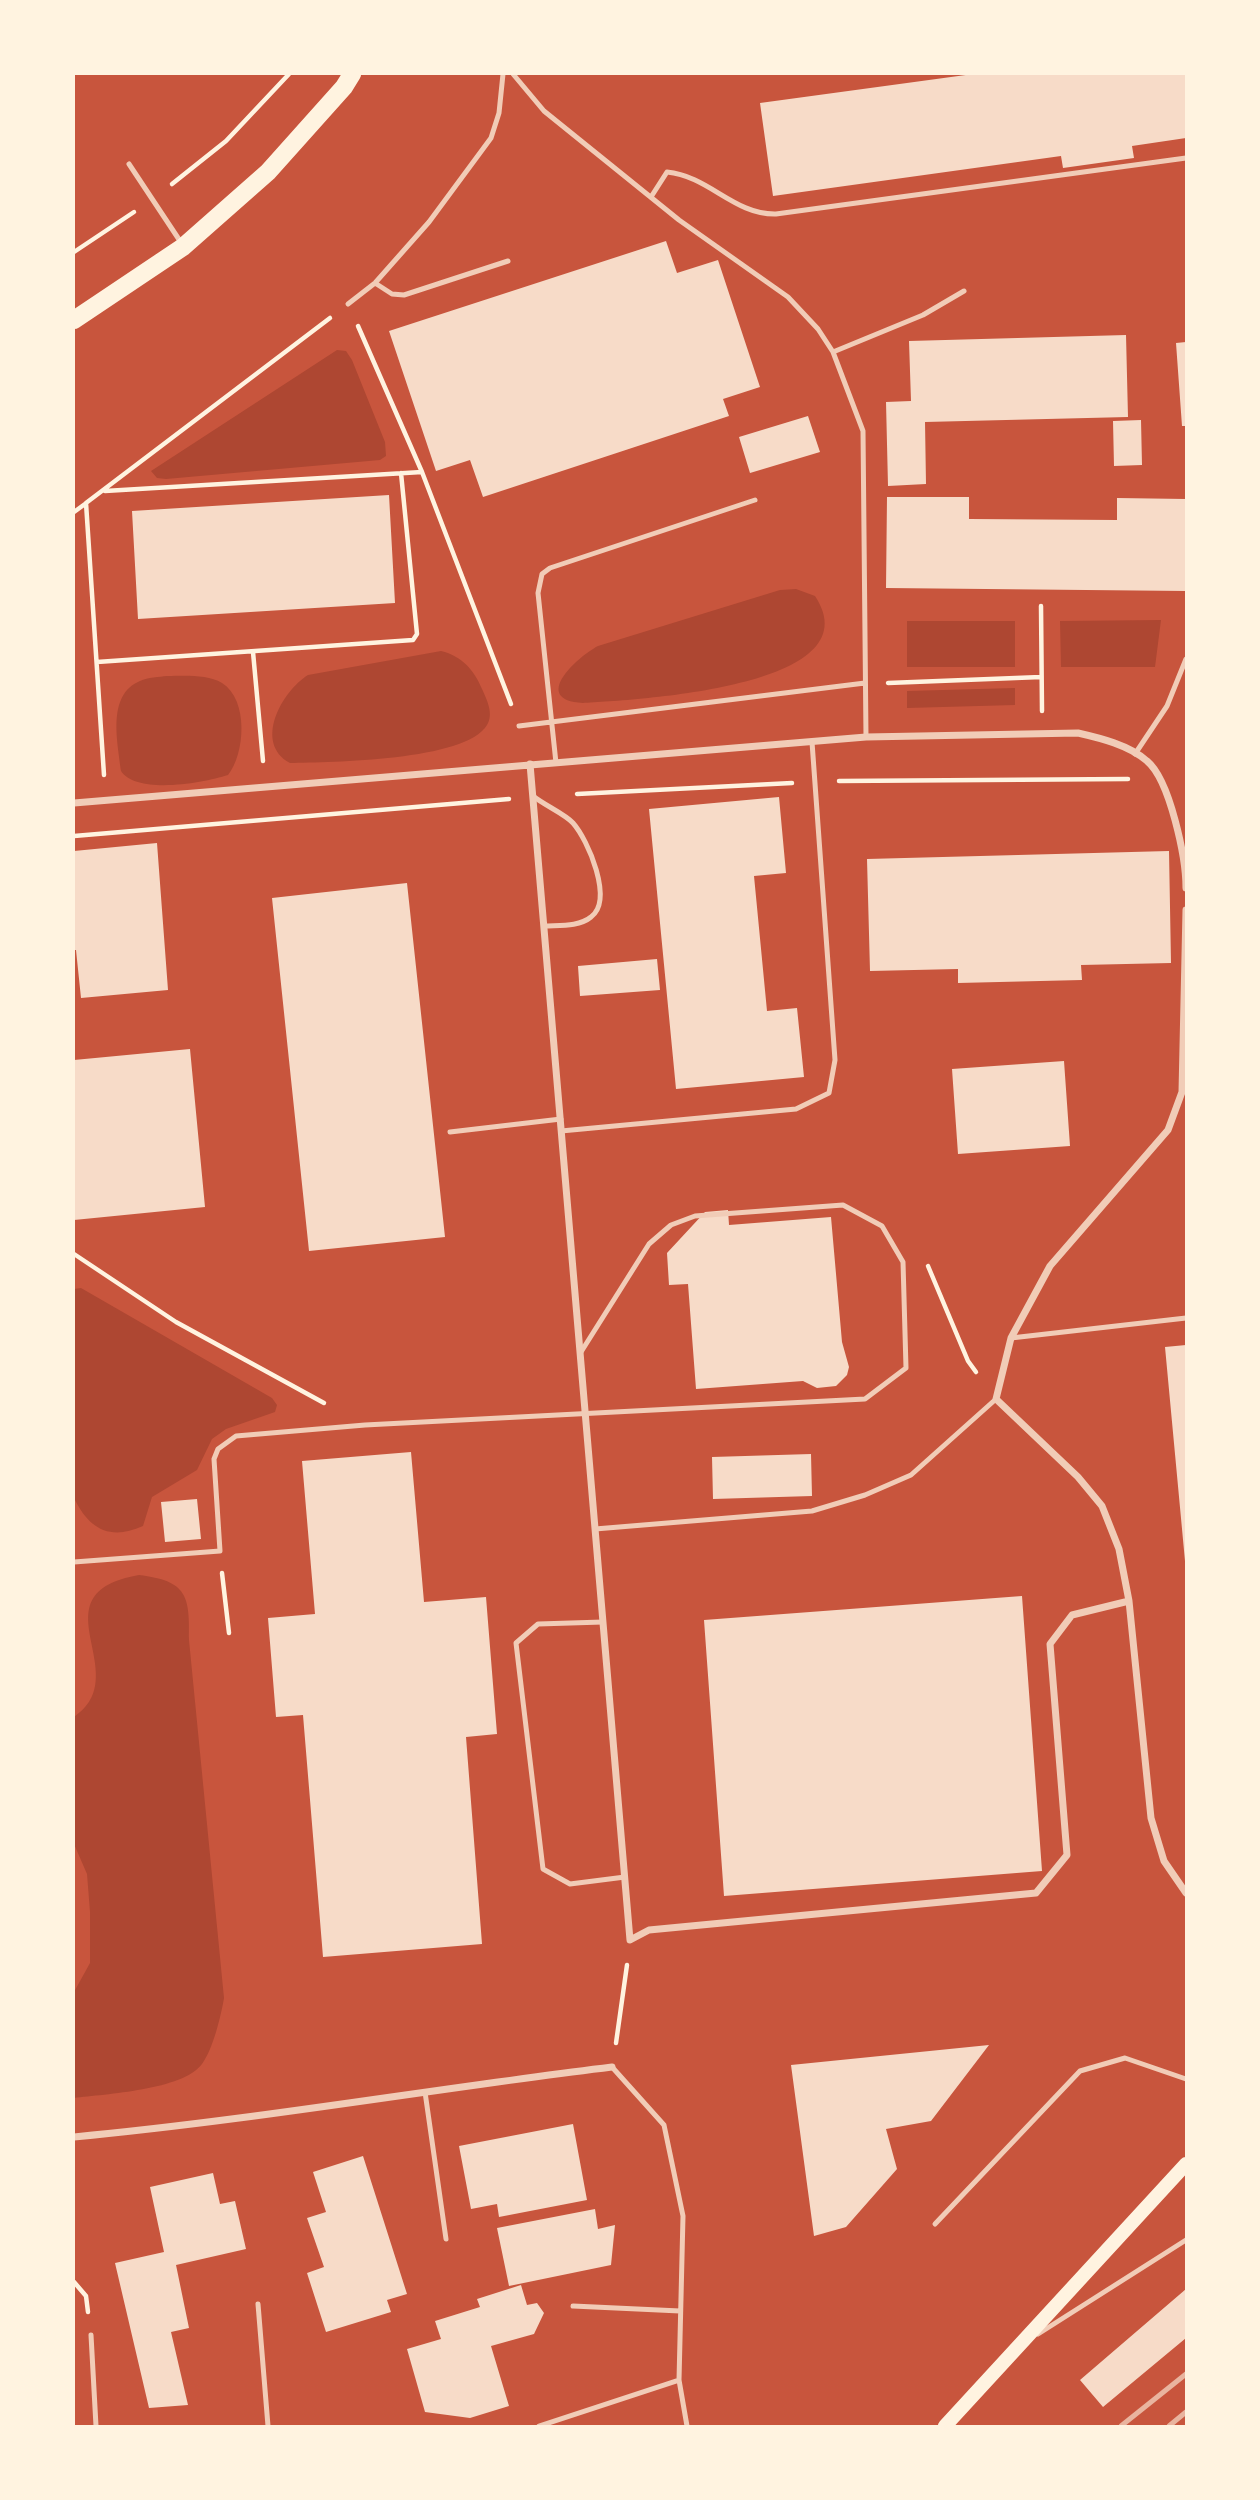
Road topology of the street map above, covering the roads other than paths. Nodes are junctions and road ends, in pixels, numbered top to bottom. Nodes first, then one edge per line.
1 (352, 74) edge
2 (503, 74) edge
3 (513, 74) edge
4 (1186, 158) edge
5 (129, 164) dead end
6 (651, 197) junction
7 (183, 247) junction
8 (508, 261) dead end
9 (375, 283) junction
10 (964, 291) dead end
11 (348, 304) road end
12 (74, 320) edge
13 (833, 352) junction
14 (755, 500) dead end
15 (1186, 659) edge
16 (865, 683) junction
17 (551, 723) junction
18 (519, 726) road end
19 (866, 737) junction
20 (812, 742) junction
21 (1135, 754) junction
22 (556, 763) junction
23 (530, 764) junction
24 (533, 796) junction
25 (74, 803) edge
26 (1186, 861) edge
27 (1186, 888) edge
28 (1186, 910) edge
29 (544, 926) junction
30 (561, 1119) junction
31 (561, 1131) junction
32 (450, 1132) dead end
33 (1186, 1318) edge
34 (1011, 1338) junction
35 (580, 1353) junction
36 (996, 1399) junction
37 (586, 1416) junction
38 (595, 1529) junction
39 (74, 1562) edge
40 (1129, 1601) junction
41 (603, 1622) junction
42 (625, 1877) junction
43 (1186, 1893) edge
44 (612, 2067) joint
45 (1186, 2079) edge
46 (425, 2092) junction
47 (74, 2137) edge
48 (1186, 2164) edge
49 (936, 2224) dead end
50 (446, 2238) dead end
51 (1186, 2240) edge
52 (258, 2304) dead end
53 (573, 2306) dead end
54 (680, 2311) junction
55 (91, 2335) road end
56 (1021, 2344) junction
57 (679, 2380) junction
58 (96, 2427) edge
59 (268, 2427) edge
60 (539, 2427) edge
61 (687, 2427) edge
62 (945, 2427) edge

1 - 7 main road
2 - 9 lane
3 - 6 lane
4 - 6 lane
5 - 7 lane
6 - 13 lane
7 - 12 main road
8 - 9 lane
9 - 11 lane
10 - 13 lane
13 - 16 lane
14 - 17 lane
15 - 21 lane
16 - 17 lane
16 - 19 lane
17 - 18 lane
17 - 22 lane
19 - 20 street
19 - 21 street
20 - 22 street
20 - 31 lane
21 - 26 street
22 - 23 street
23 - 24 street
23 - 25 street
24 - 29 street
24 - 29 lane
26 - 27 street
28 - 34 street
29 - 30 street
30 - 31 street
30 - 32 lane
31 - 35 street
33 - 34 lane
34 - 36 street
35 - 37 street
35 - 37 lane
36 - 38 lane
36 - 40 street
37 - 38 street
37 - 39 lane
38 - 41 street
40 - 42 street
40 - 43 street
41 - 42 street
41 - 42 lane
44 - 46 street
44 - 54 lane
45 - 49 lane
46 - 47 street
46 - 50 lane
48 - 56 main road
51 - 56 lane
52 - 59 lane
53 - 54 lane
54 - 57 lane
55 - 58 lane
56 - 62 main road
57 - 60 lane
57 - 61 lane

